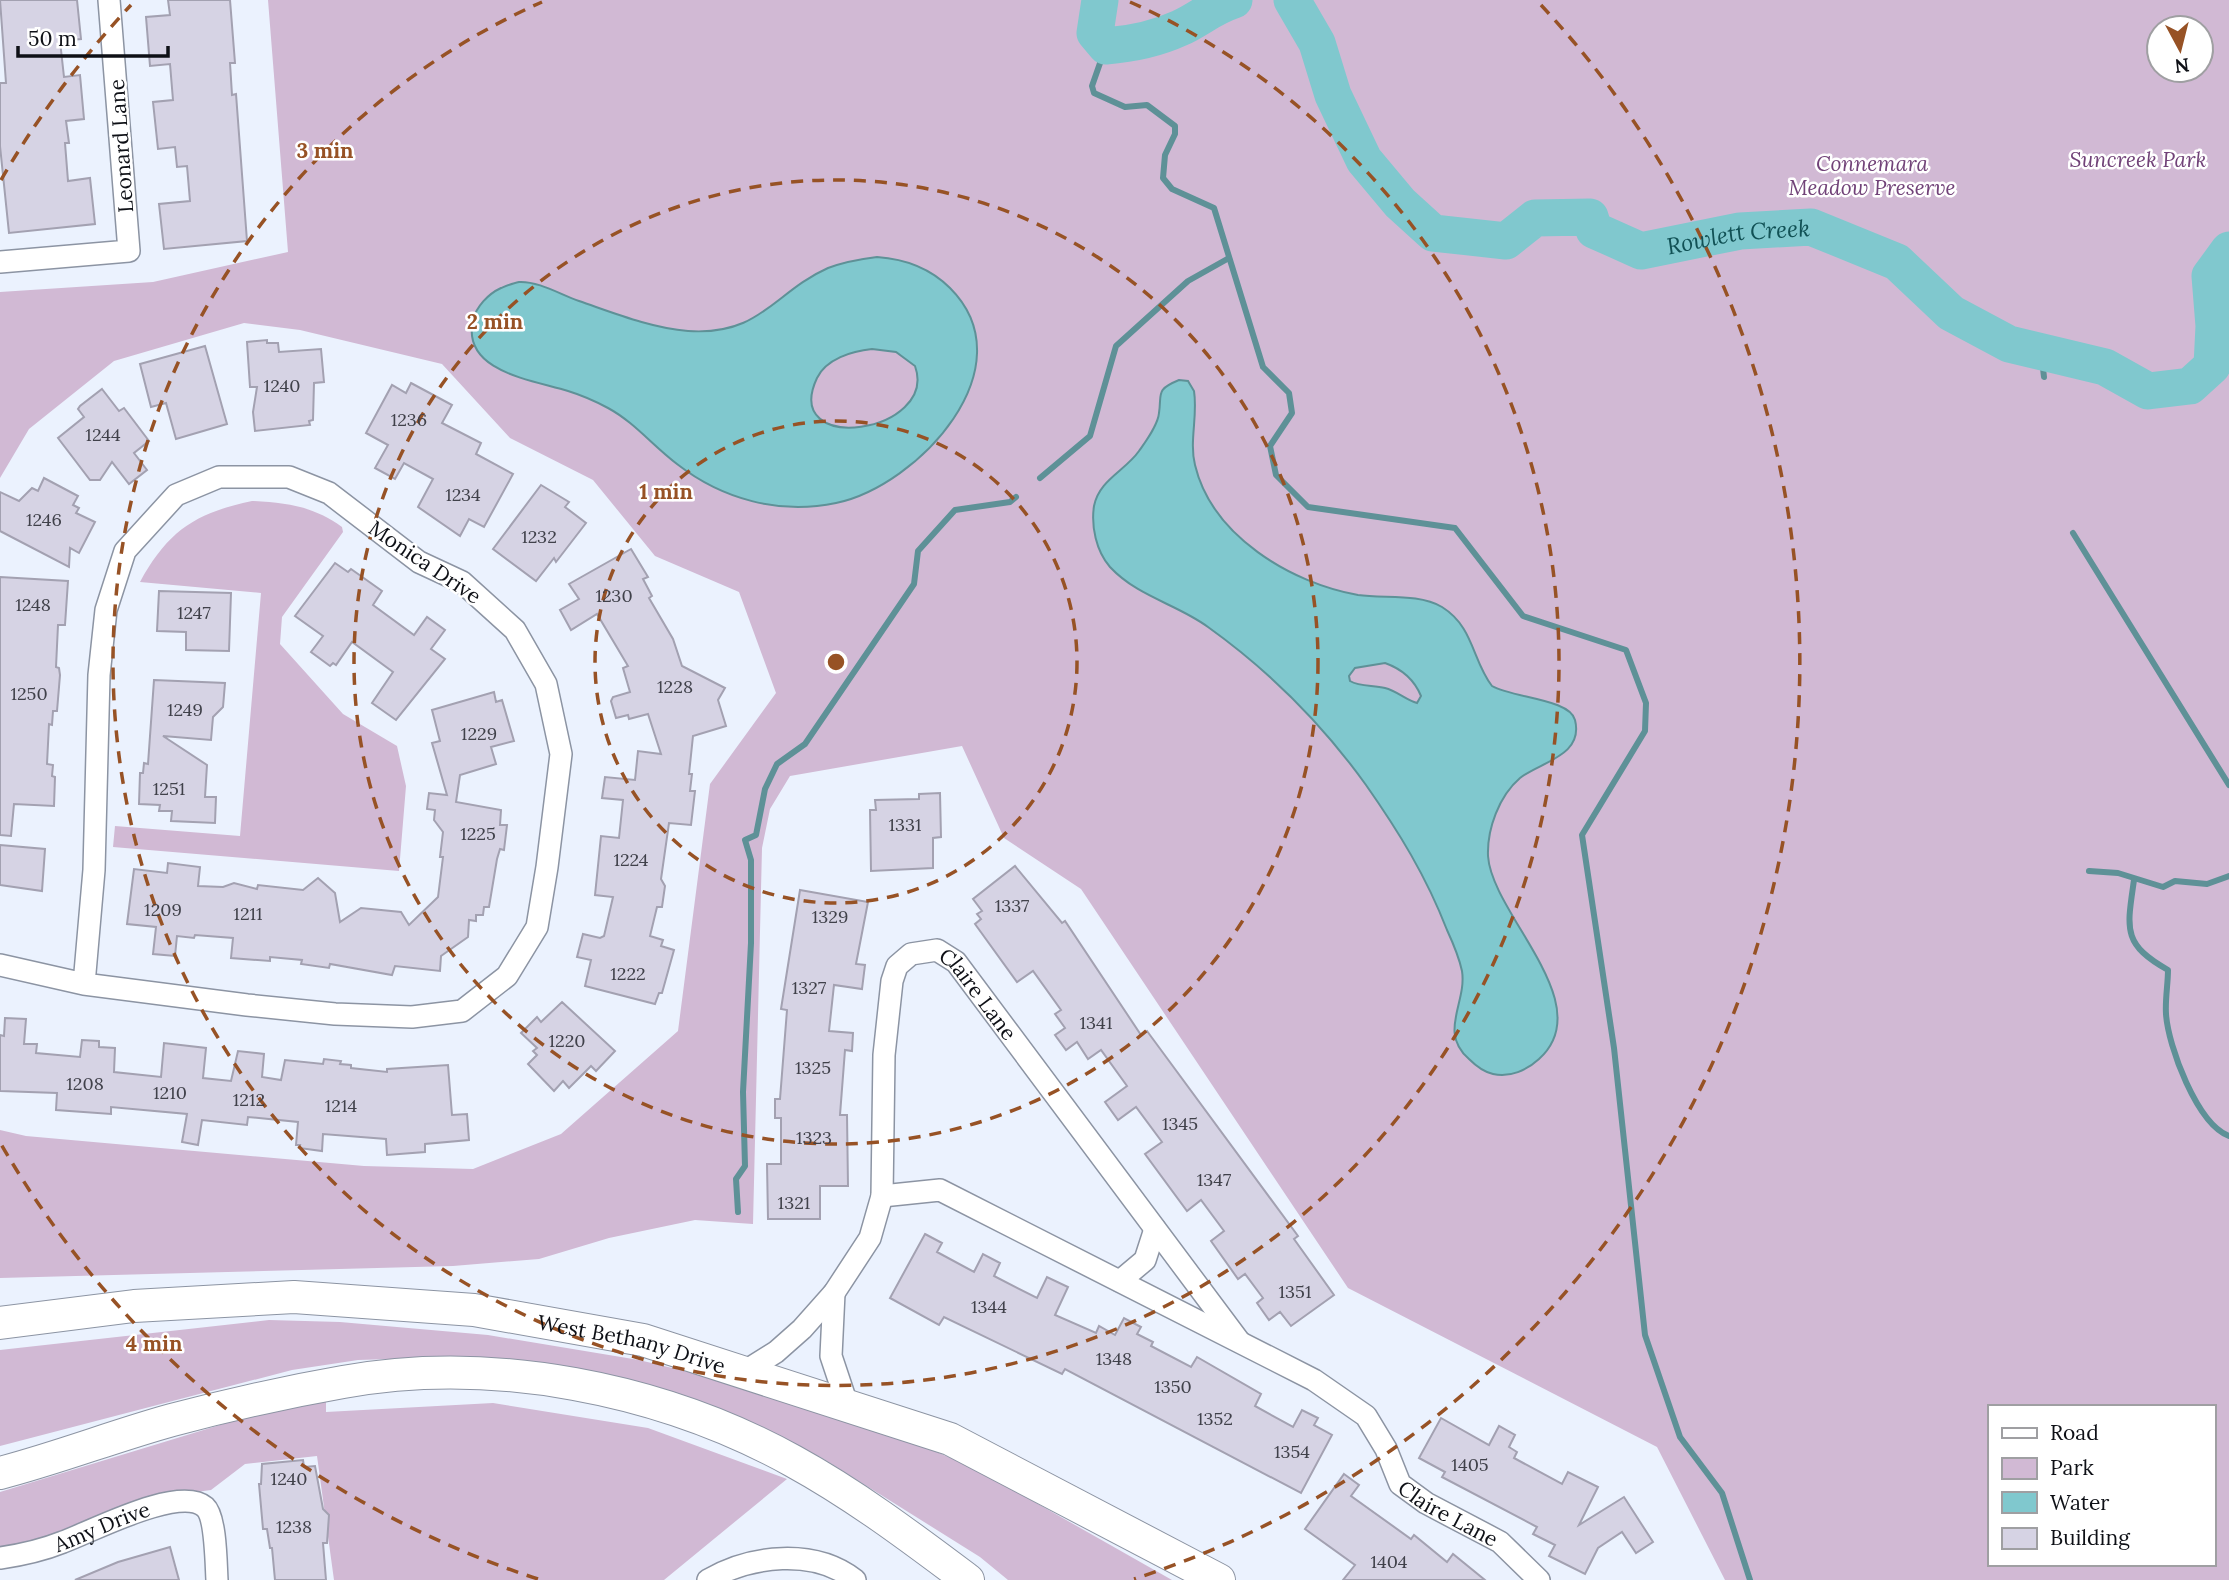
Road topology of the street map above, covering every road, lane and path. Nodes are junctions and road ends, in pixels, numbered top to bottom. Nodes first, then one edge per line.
1 (109, 0) edge
2 (0, 262) edge
3 (0, 965) edge
4 (84, 984) junction
5 (882, 1196) junction
6 (1155, 1229) junction
7 (1120, 1281) junction
8 (834, 1293) junction
9 (0, 1323) edge
10 (1239, 1340) junction
11 (744, 1372) junction
12 (847, 1404) junction
13 (0, 1473) edge
14 (0, 1558) edge
15 (217, 1580) edge
16 (708, 1580) edge
17 (855, 1580) edge
18 (968, 1580) edge
19 (1219, 1580) edge
20 (1539, 1580) edge

1 - 2 street, Leonard Lane
3 - 4 street, Monica Drive
4 - 4 street, Monica Drive
5 - 6 street, Claire Lane
5 - 7 street, Claire Lane
5 - 8 street, Claire Lane
6 - 7 street
6 - 10 street, Claire Lane
7 - 10 street, Claire Lane
8 - 11 street, Claire Lane
8 - 12 street
9 - 11 main road, West Bethany Drive
10 - 20 street, Claire Lane
11 - 12 main road, West Bethany Drive
12 - 19 main road, West Bethany Drive
13 - 18 main road
14 - 15 street, Amy Drive
16 - 17 street

